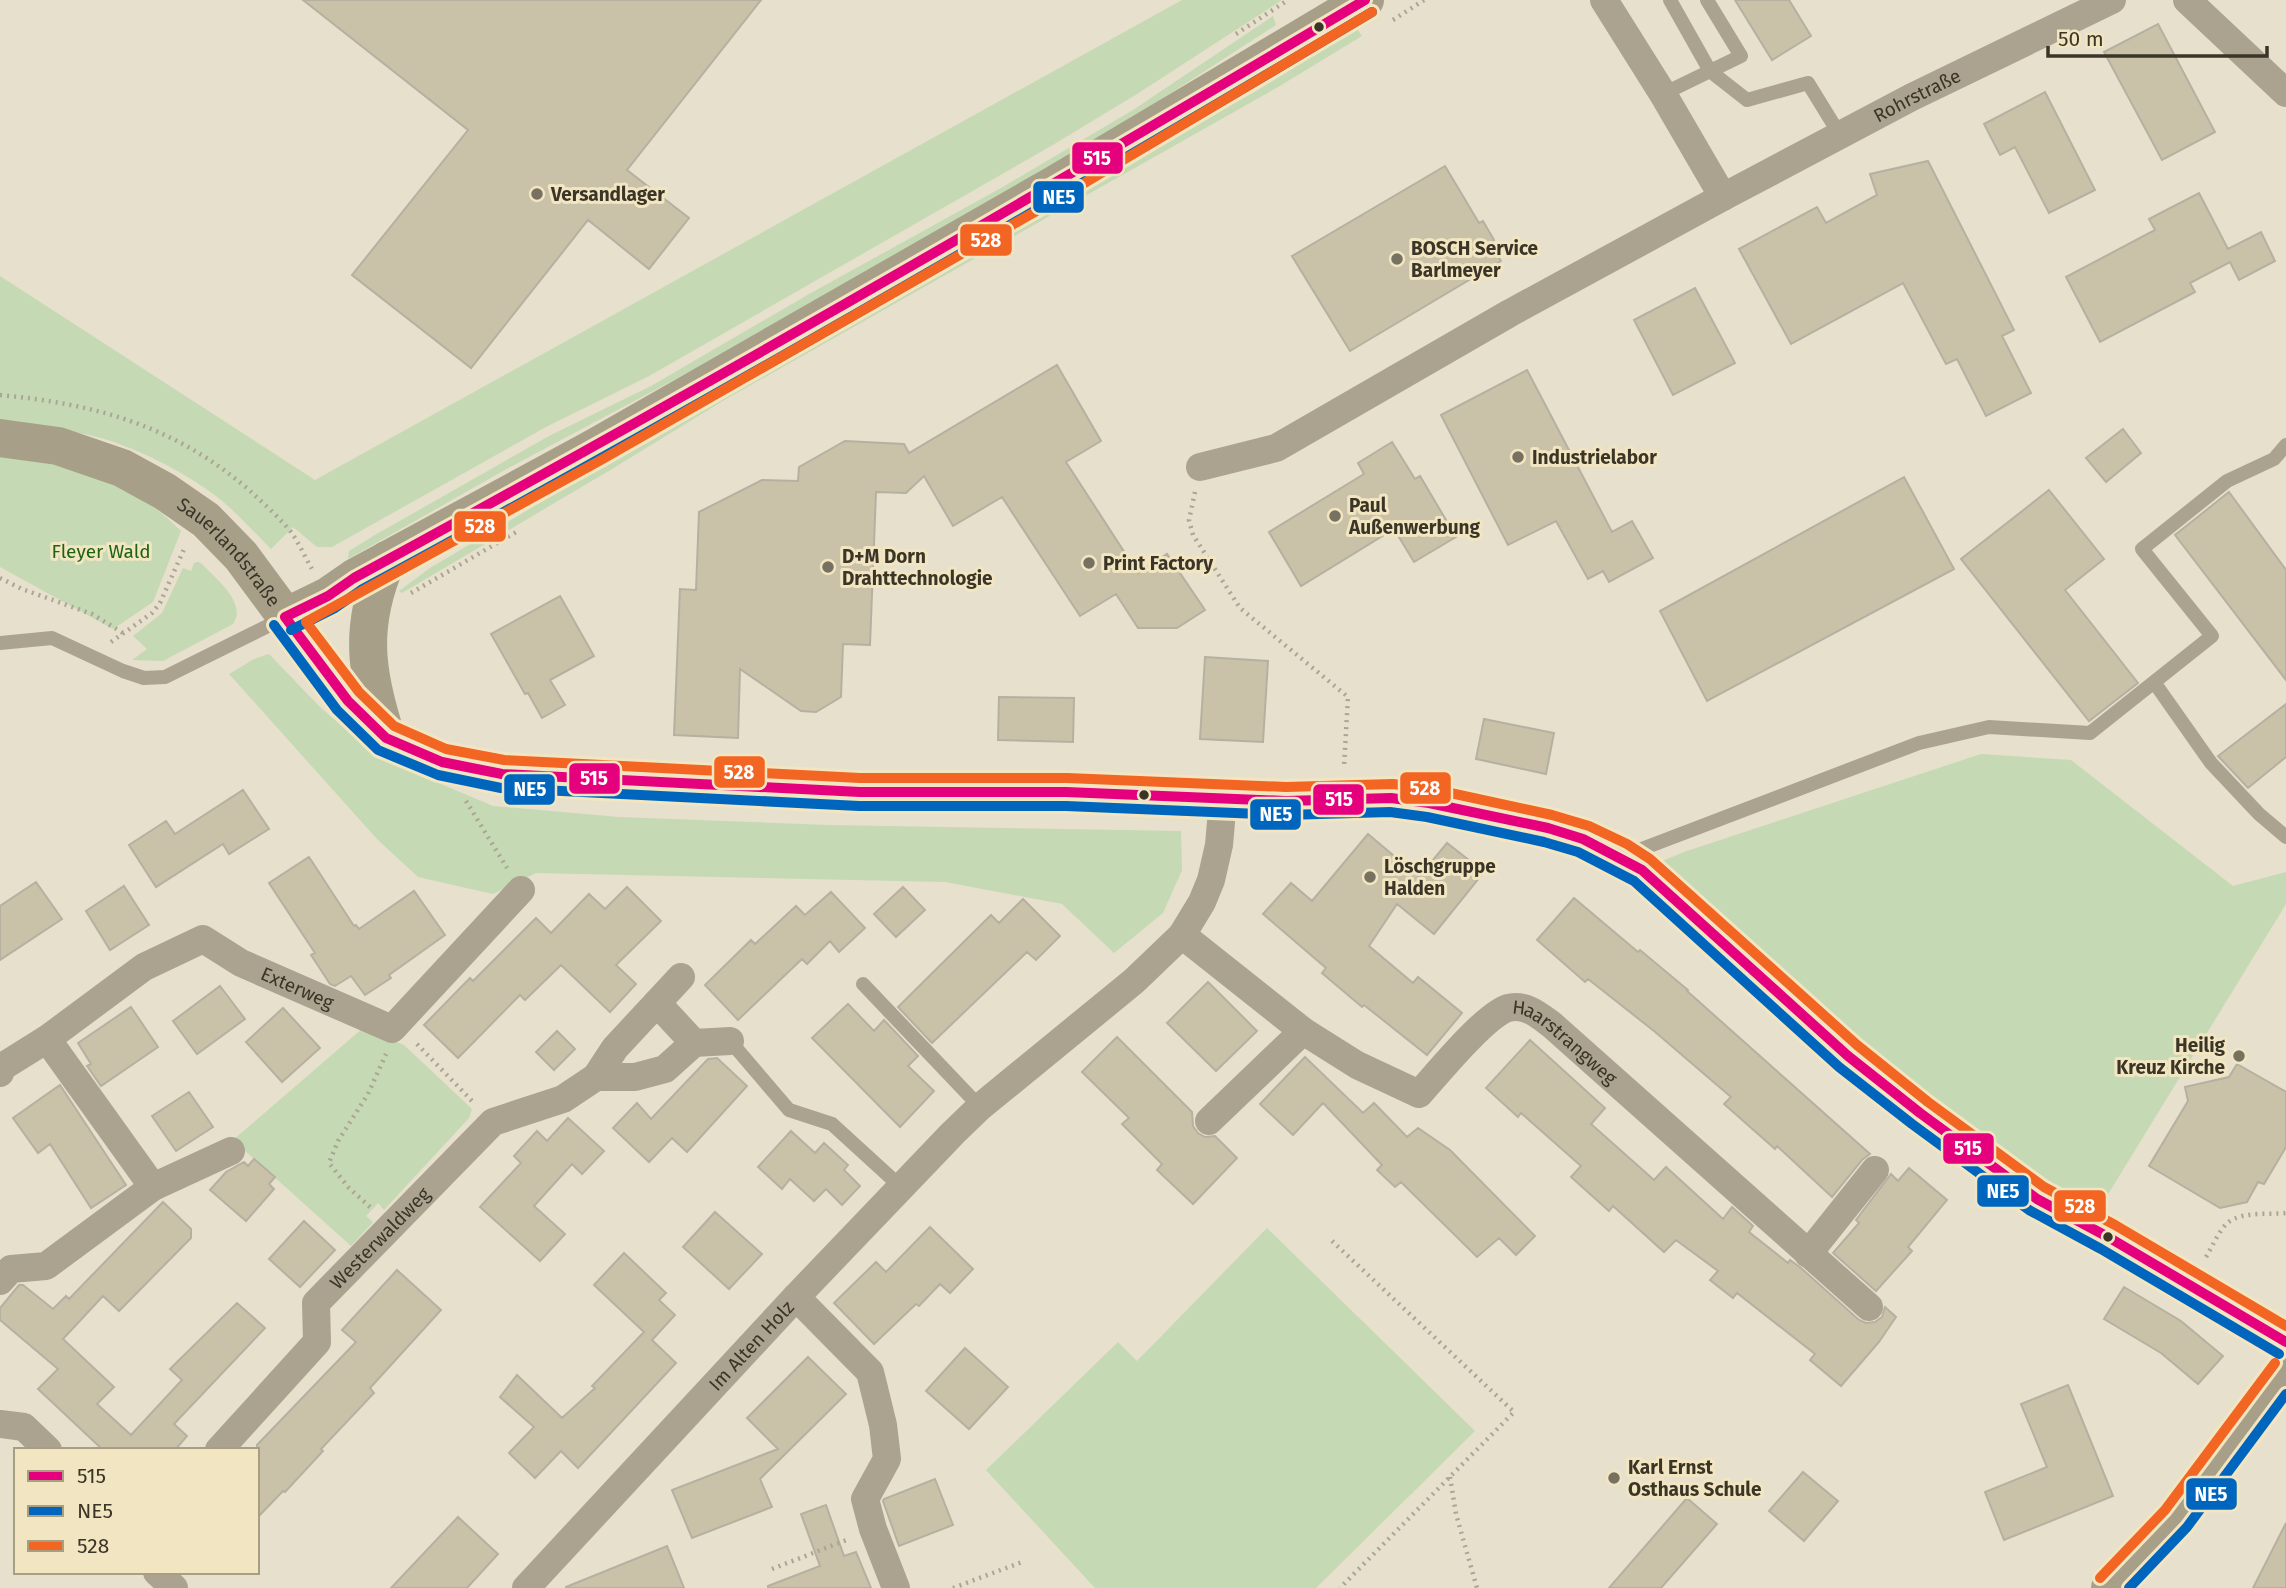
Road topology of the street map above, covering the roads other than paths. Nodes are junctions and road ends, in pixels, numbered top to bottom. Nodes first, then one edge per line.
1 (1364, 0) edge
2 (1670, 0) edge
3 (1707, 0) edge
4 (2112, 0) edge
5 (2187, 0) edge
6 (1610, 2) edge
7 (1710, 71) junction
8 (2286, 93) edge
9 (1663, 94) junction
10 (1840, 135) junction
11 (1723, 197) junction
12 (0, 438) edge
13 (2286, 445) edge
14 (1200, 467) road end
15 (387, 560) junction
16 (285, 617) junction
17 (0, 643) edge
18 (2154, 682) junction
19 (386, 737) junction
20 (1223, 799) junction
21 (2286, 837) edge
22 (1621, 857) junction
23 (521, 890) road end
24 (1182, 935) junction
25 (681, 977) dead end
26 (863, 984) dead end
27 (657, 1003) junction
28 (1303, 1031) junction
29 (47, 1039) junction
30 (730, 1041) joint
31 (694, 1043) junction
32 (0, 1073) edge
33 (596, 1077) junction
34 (981, 1107) junction
35 (1209, 1121) dead end
36 (231, 1151) dead end
37 (1875, 1170) dead end
38 (153, 1187) junction
39 (901, 1187) junction
40 (1808, 1254) junction
41 (0, 1281) edge
42 (796, 1297) junction
43 (1869, 1307) dead end
44 (2286, 1342) edge
45 (2286, 1371) edge
46 (0, 1424) edge
47 (46, 1448) edge
48 (221, 1448) edge
49 (159, 1574) edge
50 (174, 1588) edge
51 (526, 1588) edge
52 (896, 1588) edge
53 (2110, 1588) edge

1 - 15 main road
2 - 7 lane
3 - 7 lane
4 - 10 street, Rohrstraße
5 - 8 street
6 - 9 street
7 - 9 lane
7 - 10 lane
9 - 11 street
10 - 11 street, Rohrstraße
11 - 14 street, Rohrstraße
12 - 16 main road, Sauerlandstraße
13 - 18 lane
15 - 16 main road
15 - 19 main road
16 - 17 lane
16 - 19 main road, Sauerlandstraße
18 - 21 lane
18 - 22 lane
19 - 20 main road, Sauerlandstraße
20 - 22 main road, Sauerlandstraße
20 - 24 street, Im Alten Holz
22 - 44 main road, Sauerlandstraße
23 - 29 street, Exterweg
24 - 28 street, Haarstrangweg
24 - 34 street, Im Alten Holz
25 - 27 street, Westerwaldweg
26 - 34 lane
27 - 31 street
27 - 33 street, Westerwaldweg
28 - 35 street
28 - 40 street, Haarstrangweg
29 - 32 street, Exterweg
29 - 38 street
30 - 31 street
30 - 39 lane
31 - 33 street
33 - 48 street, Westerwaldweg
34 - 39 street, Im Alten Holz
36 - 38 street
37 - 40 street
38 - 41 street
39 - 42 street, Im Alten Holz
40 - 43 street, Haarstrangweg
42 - 51 street, Im Alten Holz
42 - 52 street
45 - 53 main road
46 - 47 street
49 - 50 street

